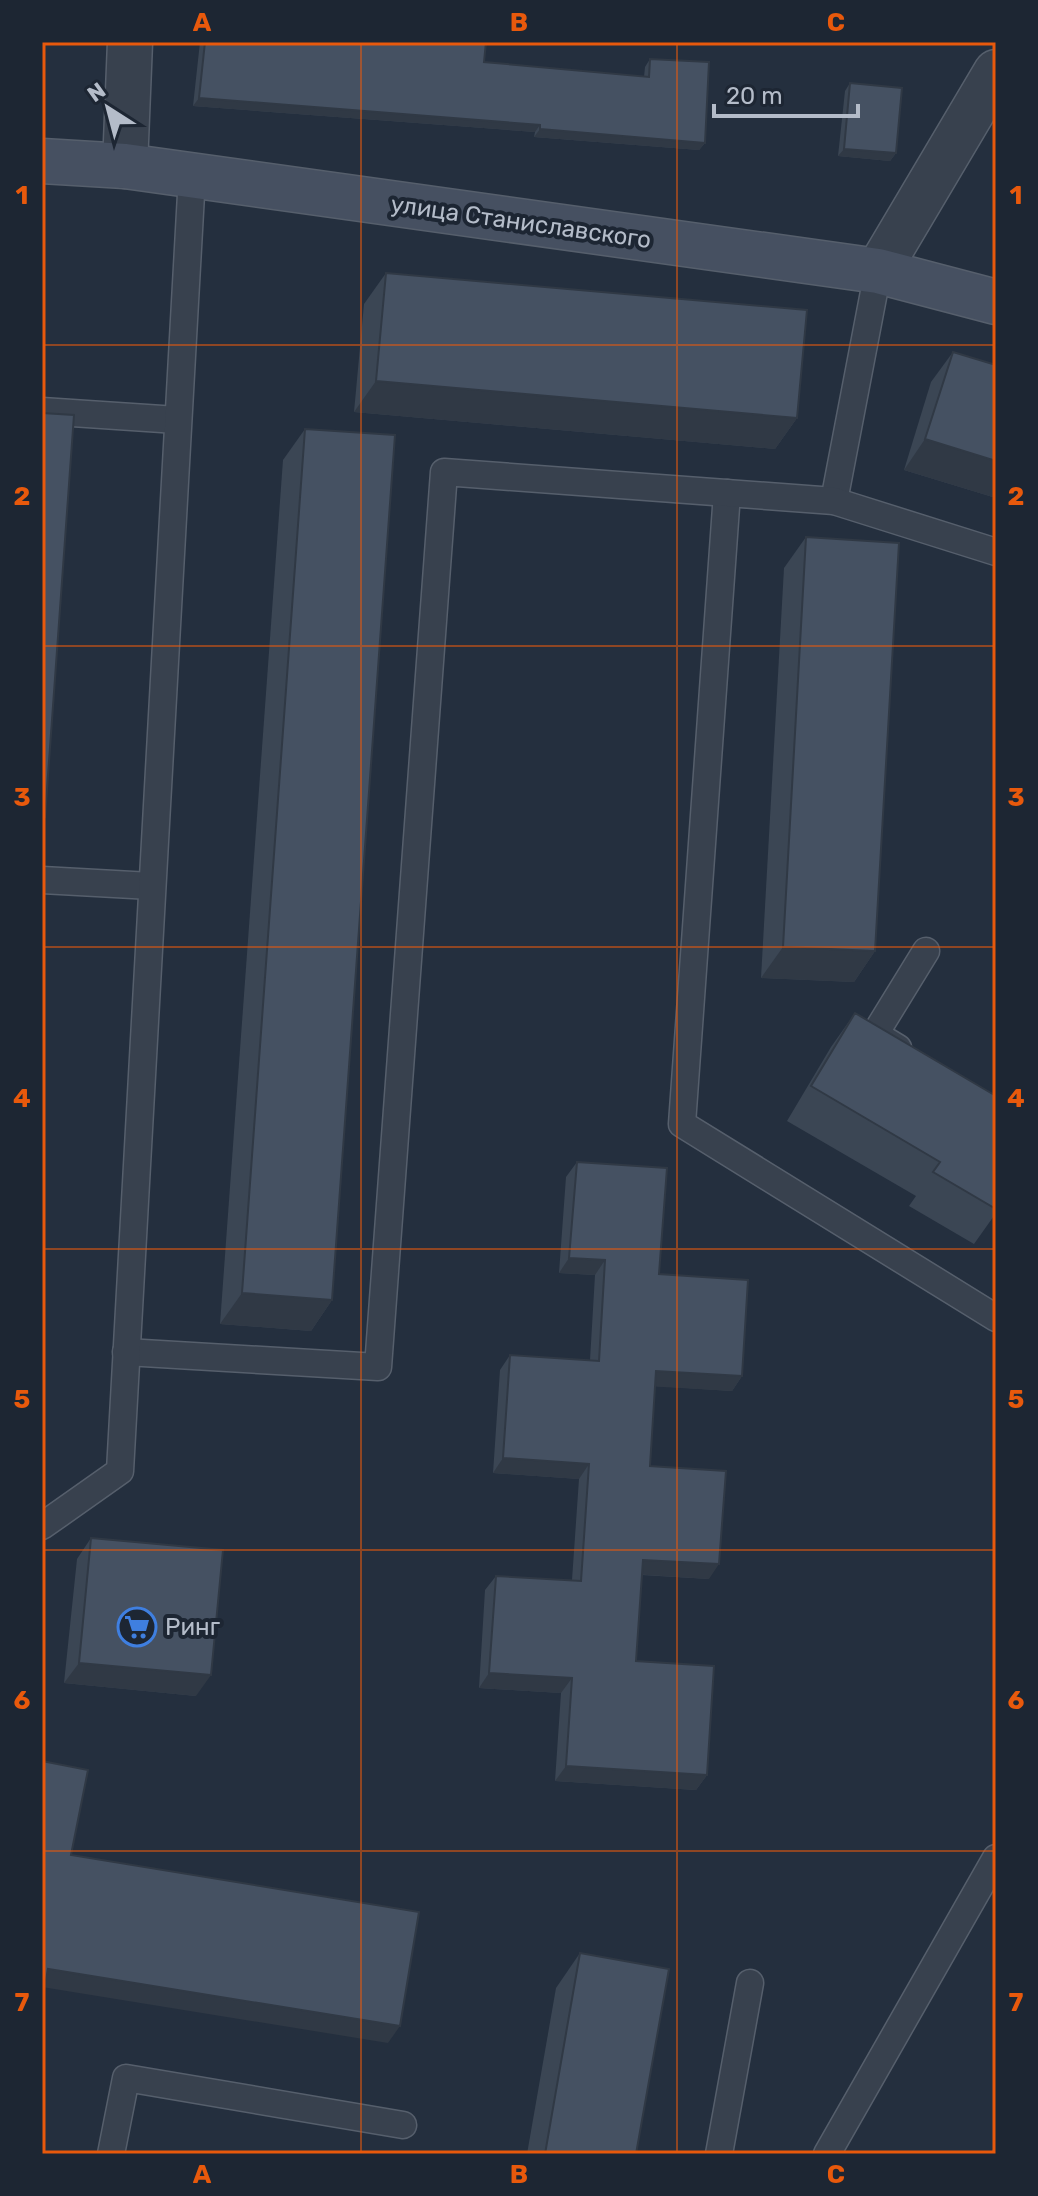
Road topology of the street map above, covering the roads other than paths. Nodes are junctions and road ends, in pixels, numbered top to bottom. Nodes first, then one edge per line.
1 (130, 42) edge
2 (996, 72) edge
3 (42, 161) edge
4 (125, 166) junction
5 (192, 176) junction
6 (878, 271) junction
7 (996, 302) edge
8 (42, 411) edge
9 (177, 420) junction
10 (727, 493) junction
11 (834, 501) junction
12 (996, 552) edge
13 (42, 880) edge
14 (151, 886) junction
15 (926, 951) dead end
16 (915, 1059) edge
17 (996, 1318) edge
18 (126, 1352) junction
19 (42, 1526) edge
20 (996, 1858) edge
21 (750, 1983) dead end
22 (403, 2125) dead end
23 (111, 2154) edge
24 (719, 2154) edge
25 (827, 2154) edge

1 - 4 street
2 - 6 street
3 - 4 main road, улица Станиславского
4 - 5 main road, улица Станиславского
5 - 6 main road, улица Станиславского
5 - 9 lane
6 - 7 main road, улица Станиславского
6 - 11 lane
8 - 9 lane
9 - 14 lane
10 - 11 lane
10 - 17 lane
10 - 18 lane
11 - 12 lane
13 - 14 lane
14 - 18 lane
15 - 16 lane
18 - 19 lane
20 - 25 lane
21 - 24 lane
22 - 23 lane

